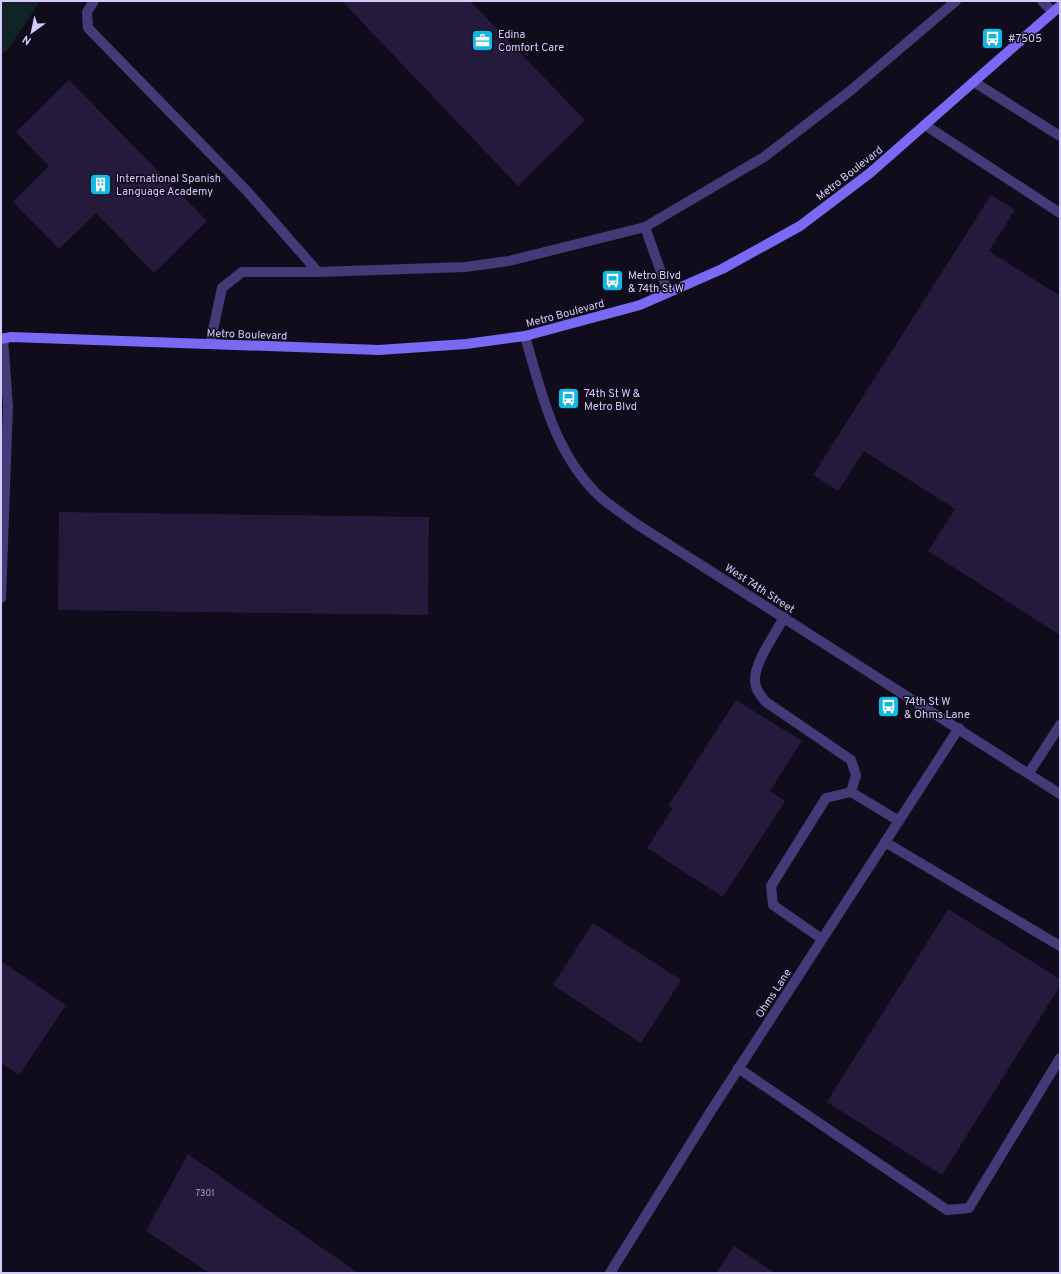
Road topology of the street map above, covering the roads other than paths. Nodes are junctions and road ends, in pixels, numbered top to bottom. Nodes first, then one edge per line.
1 (94, 1) edge
2 (956, 1) edge
3 (1042, 1) edge
4 (1057, 9) edge
5 (974, 82) junction
6 (925, 125) junction
7 (1060, 136) edge
8 (1060, 213) edge
9 (645, 228) junction
10 (318, 272) junction
11 (668, 292) junction
12 (525, 336) junction
13 (2, 339) edge
14 (210, 344) junction
15 (1, 598) edge
16 (784, 618) junction
17 (1060, 725) edge
18 (959, 728) junction
19 (1029, 773) junction
20 (851, 792) junction
21 (1060, 794) edge
22 (899, 822) junction
23 (885, 842) junction
24 (822, 939) junction
25 (1060, 946) edge
26 (1060, 1058) edge
27 (738, 1068) junction
28 (610, 1273) edge

1 - 10 street
2 - 9 street
3 - 4 street
4 - 5 street, Metro Boulevard
5 - 6 street, Metro Boulevard
5 - 7 street
6 - 8 street
6 - 11 street, Metro Boulevard
9 - 10 street
9 - 11 street
10 - 14 street
11 - 12 street, Metro Boulevard
12 - 14 street, Metro Boulevard
12 - 16 street, West 74th Street
13 - 14 street, Metro Boulevard
13 - 15 street
16 - 18 street, West 74th Street
16 - 20 street
17 - 19 street
18 - 19 street, West 74th Street
18 - 22 street, Ohms Lane
19 - 21 street, West 74th Street
20 - 22 street
20 - 24 street
22 - 23 street, Ohms Lane
23 - 24 street, Ohms Lane
23 - 25 street
24 - 27 street, Ohms Lane
26 - 27 street
27 - 28 street, Ohms Lane

